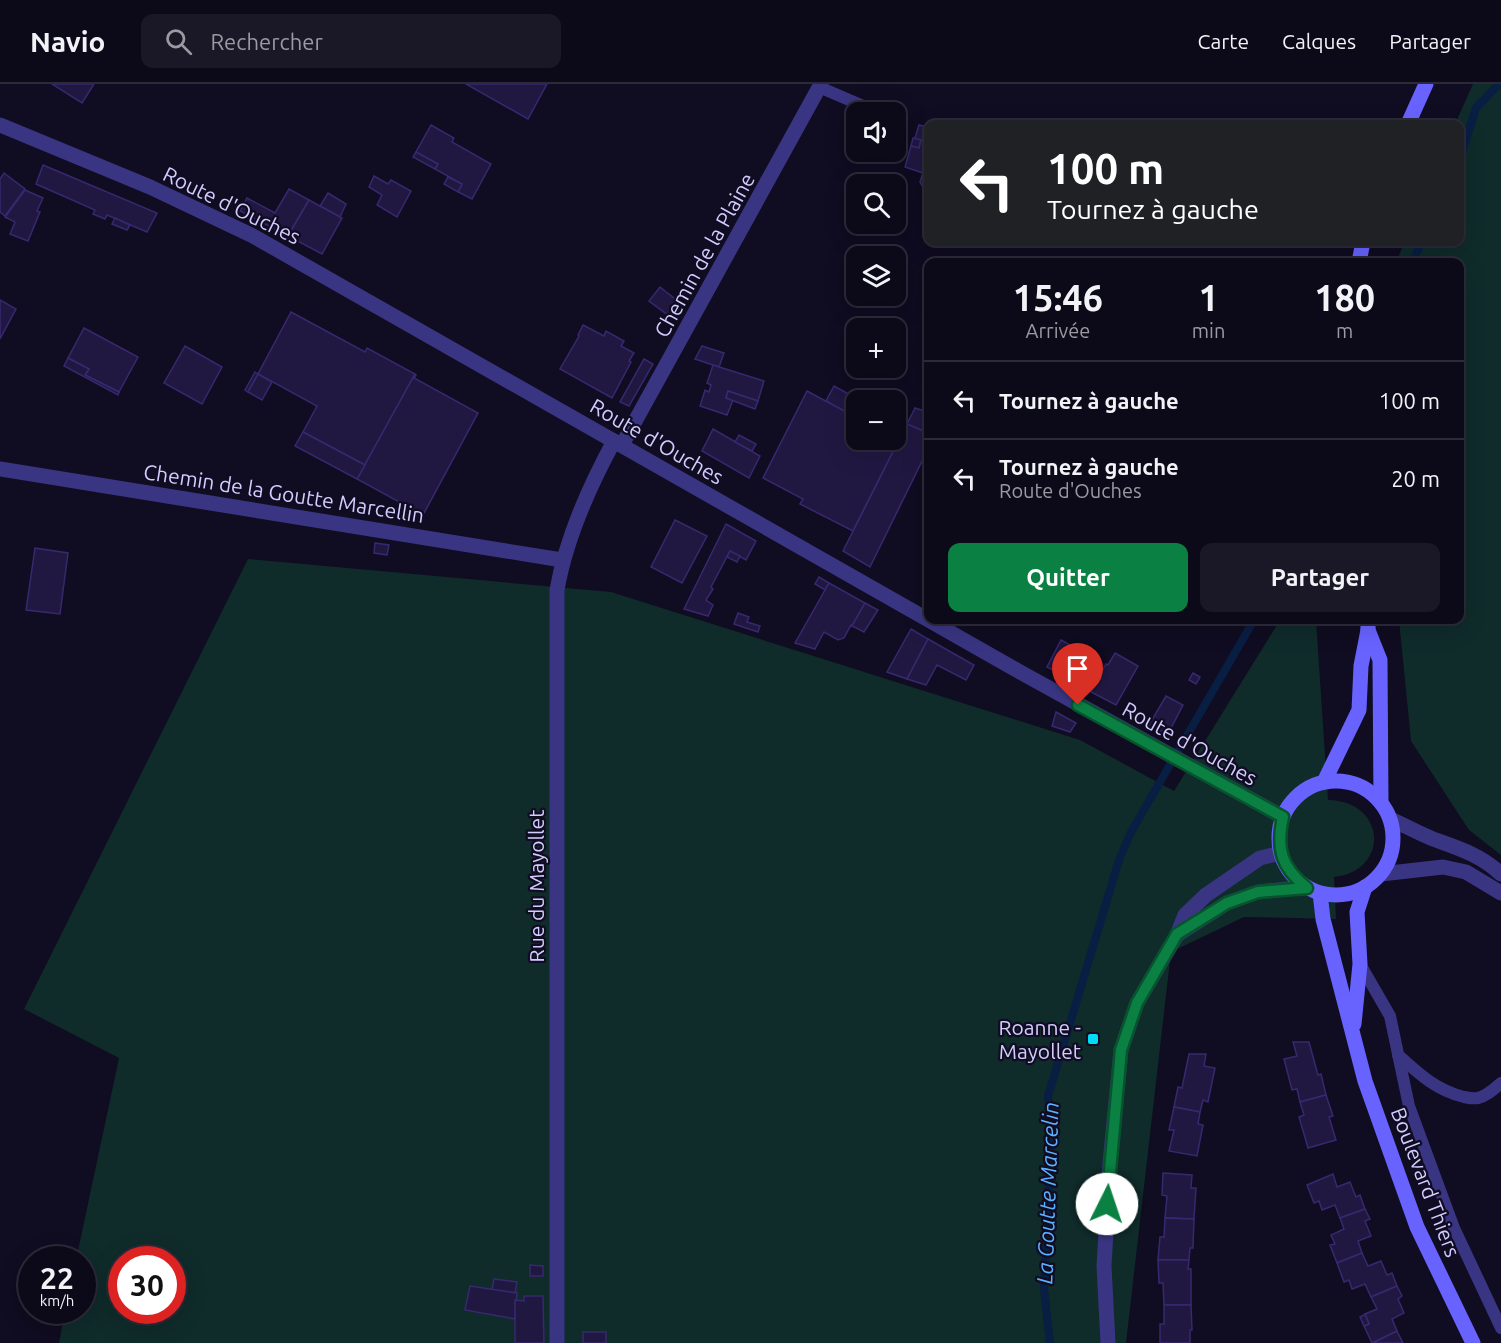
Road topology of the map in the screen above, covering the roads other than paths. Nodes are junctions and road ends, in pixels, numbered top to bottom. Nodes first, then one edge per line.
1 (1426, 84) edge
2 (820, 86) edge
3 (855, 102) edge
4 (1410, 120) edge
5 (0, 125) edge
6 (618, 443) junction
7 (0, 469) edge
8 (562, 560) junction
9 (924, 617) edge
10 (936, 624) edge
11 (1368, 625) edge
12 (1324, 782) junction
13 (1381, 803) junction
14 (1283, 817) junction
15 (1390, 819) junction
16 (1281, 853) junction
17 (1381, 873) junction
18 (1501, 874) edge
19 (1365, 887) junction
20 (1314, 890) junction
21 (1501, 893) edge
22 (1177, 934) junction
23 (1360, 964) junction
24 (1353, 1032) junction
25 (1398, 1054) junction
26 (1501, 1083) edge
27 (1501, 1328) edge
28 (557, 1343) edge
29 (1108, 1343) edge
30 (1473, 1343) edge

1 - 4 main road
2 - 3 lane
2 - 6 street, Chemin de la Plaine
5 - 6 street, Route d'Ouches
6 - 8 street, Rue du Mayollet
6 - 9 street, Route d'Ouches
7 - 8 street, Chemin de la Goutte Marcellin
8 - 28 street, Rue du Mayollet
10 - 14 street, Route d'Ouches
11 - 12 main road
11 - 13 main road
12 - 13 main road
12 - 14 main road
13 - 15 main road
14 - 16 main road
15 - 17 main road
15 - 18 street
16 - 20 main road
16 - 22 street
17 - 19 main road
17 - 21 street
19 - 20 main road
19 - 23 main road, Boulevard Thiers
20 - 22 street
20 - 24 main road, Boulevard Thiers
22 - 29 street
23 - 24 main road, Boulevard Thiers
23 - 25 lane
24 - 30 main road, Boulevard Thiers
25 - 26 lane
25 - 27 lane

